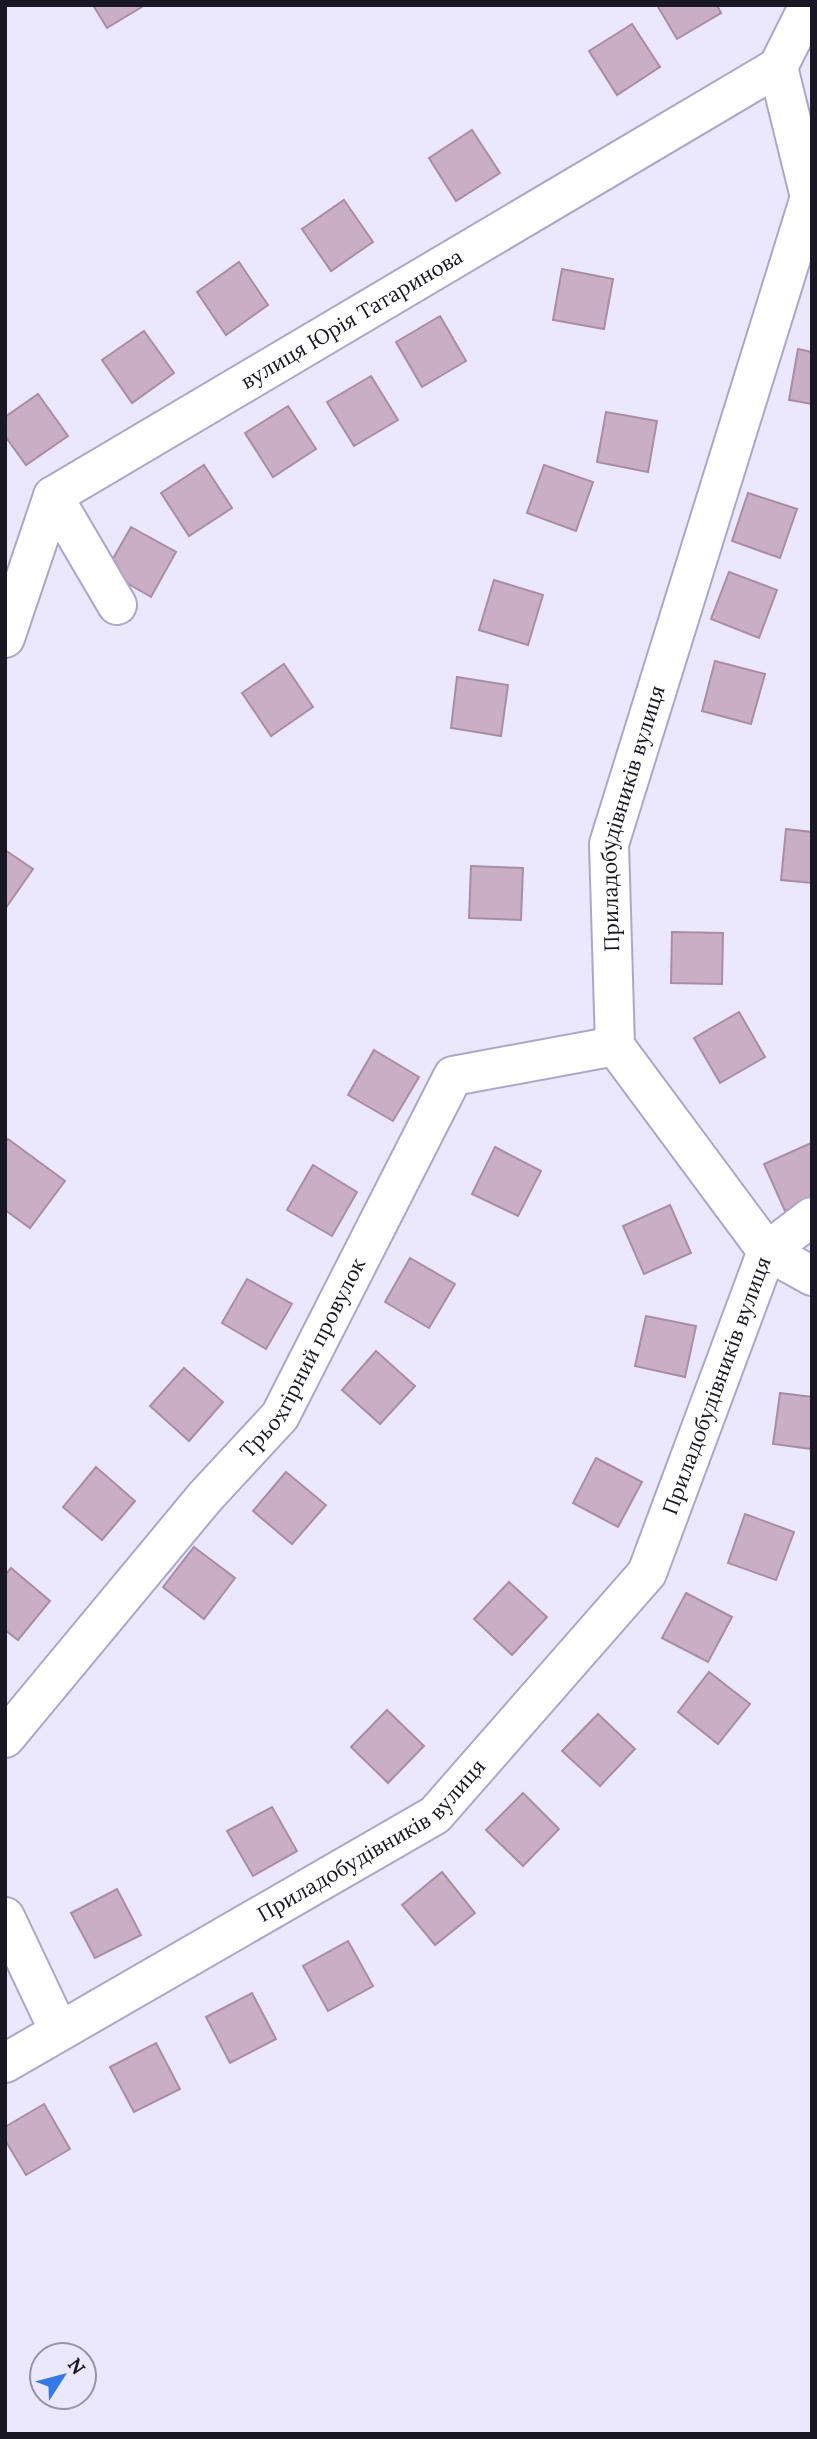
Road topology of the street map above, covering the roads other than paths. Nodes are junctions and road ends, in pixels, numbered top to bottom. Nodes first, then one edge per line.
1 (810, 5) edge
2 (778, 67) junction
3 (811, 197) edge
4 (52, 496) junction
5 (117, 605) dead end
6 (5, 638) edge
7 (615, 1046) junction
8 (812, 1217) edge
9 (767, 1251) junction
10 (812, 1276) edge
11 (5, 1738) edge
12 (5, 1917) edge
13 (59, 2031) junction
14 (5, 2063) edge

1 - 2 street
2 - 3 street, Приладобудівників вулиця
2 - 4 street, вулиця Юрія Татаринова
3 - 7 street, Приладобудівників вулиця
4 - 5 street
4 - 6 street
7 - 9 street, Приладобудівників вулиця
7 - 11 street, Трьохгірний провулок
8 - 9 street
9 - 10 street
9 - 13 street, Приладобудівників вулиця
12 - 13 street
13 - 14 street, Приладобудівників вулиця

